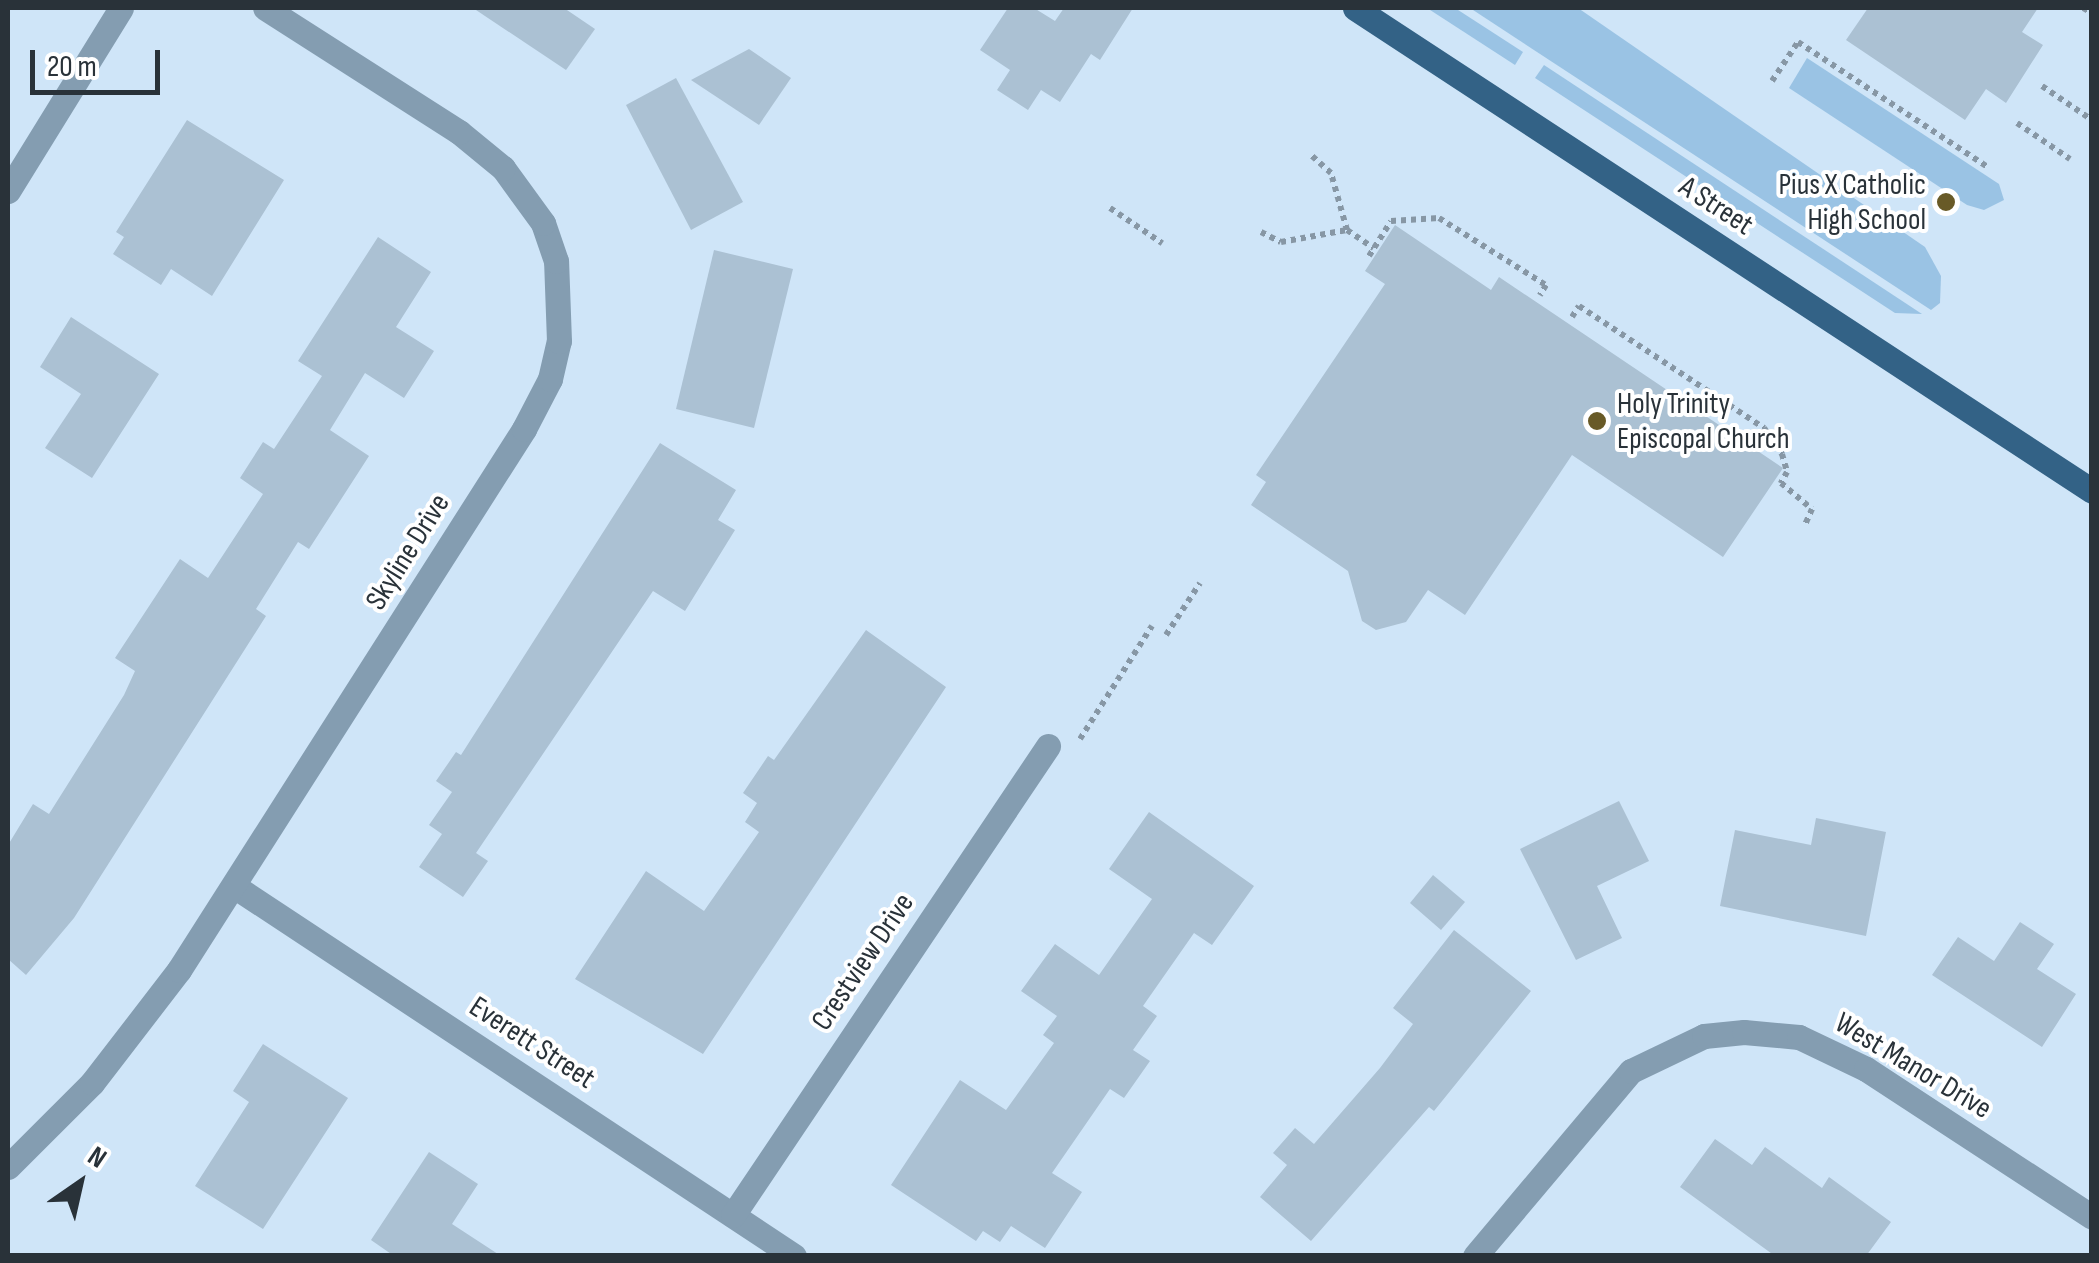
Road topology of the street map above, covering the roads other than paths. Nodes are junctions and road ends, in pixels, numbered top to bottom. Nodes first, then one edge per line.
1 (121, 8) edge
2 (265, 8) edge
3 (1356, 8) edge
4 (8, 191) edge
5 (2092, 491) edge
6 (1059, 750) road end
7 (234, 886) junction
8 (8, 1167) edge
9 (733, 1215) junction
10 (2092, 1217) edge
11 (794, 1256) edge
12 (1475, 1256) edge

1 - 4 street
2 - 7 street, Skyline Drive
3 - 5 main road, A Street
6 - 9 street, Crestview Drive
7 - 8 street, Skyline Drive
7 - 9 street, Everett Street
9 - 11 street, Everett Street
10 - 12 street, West Manor Drive

